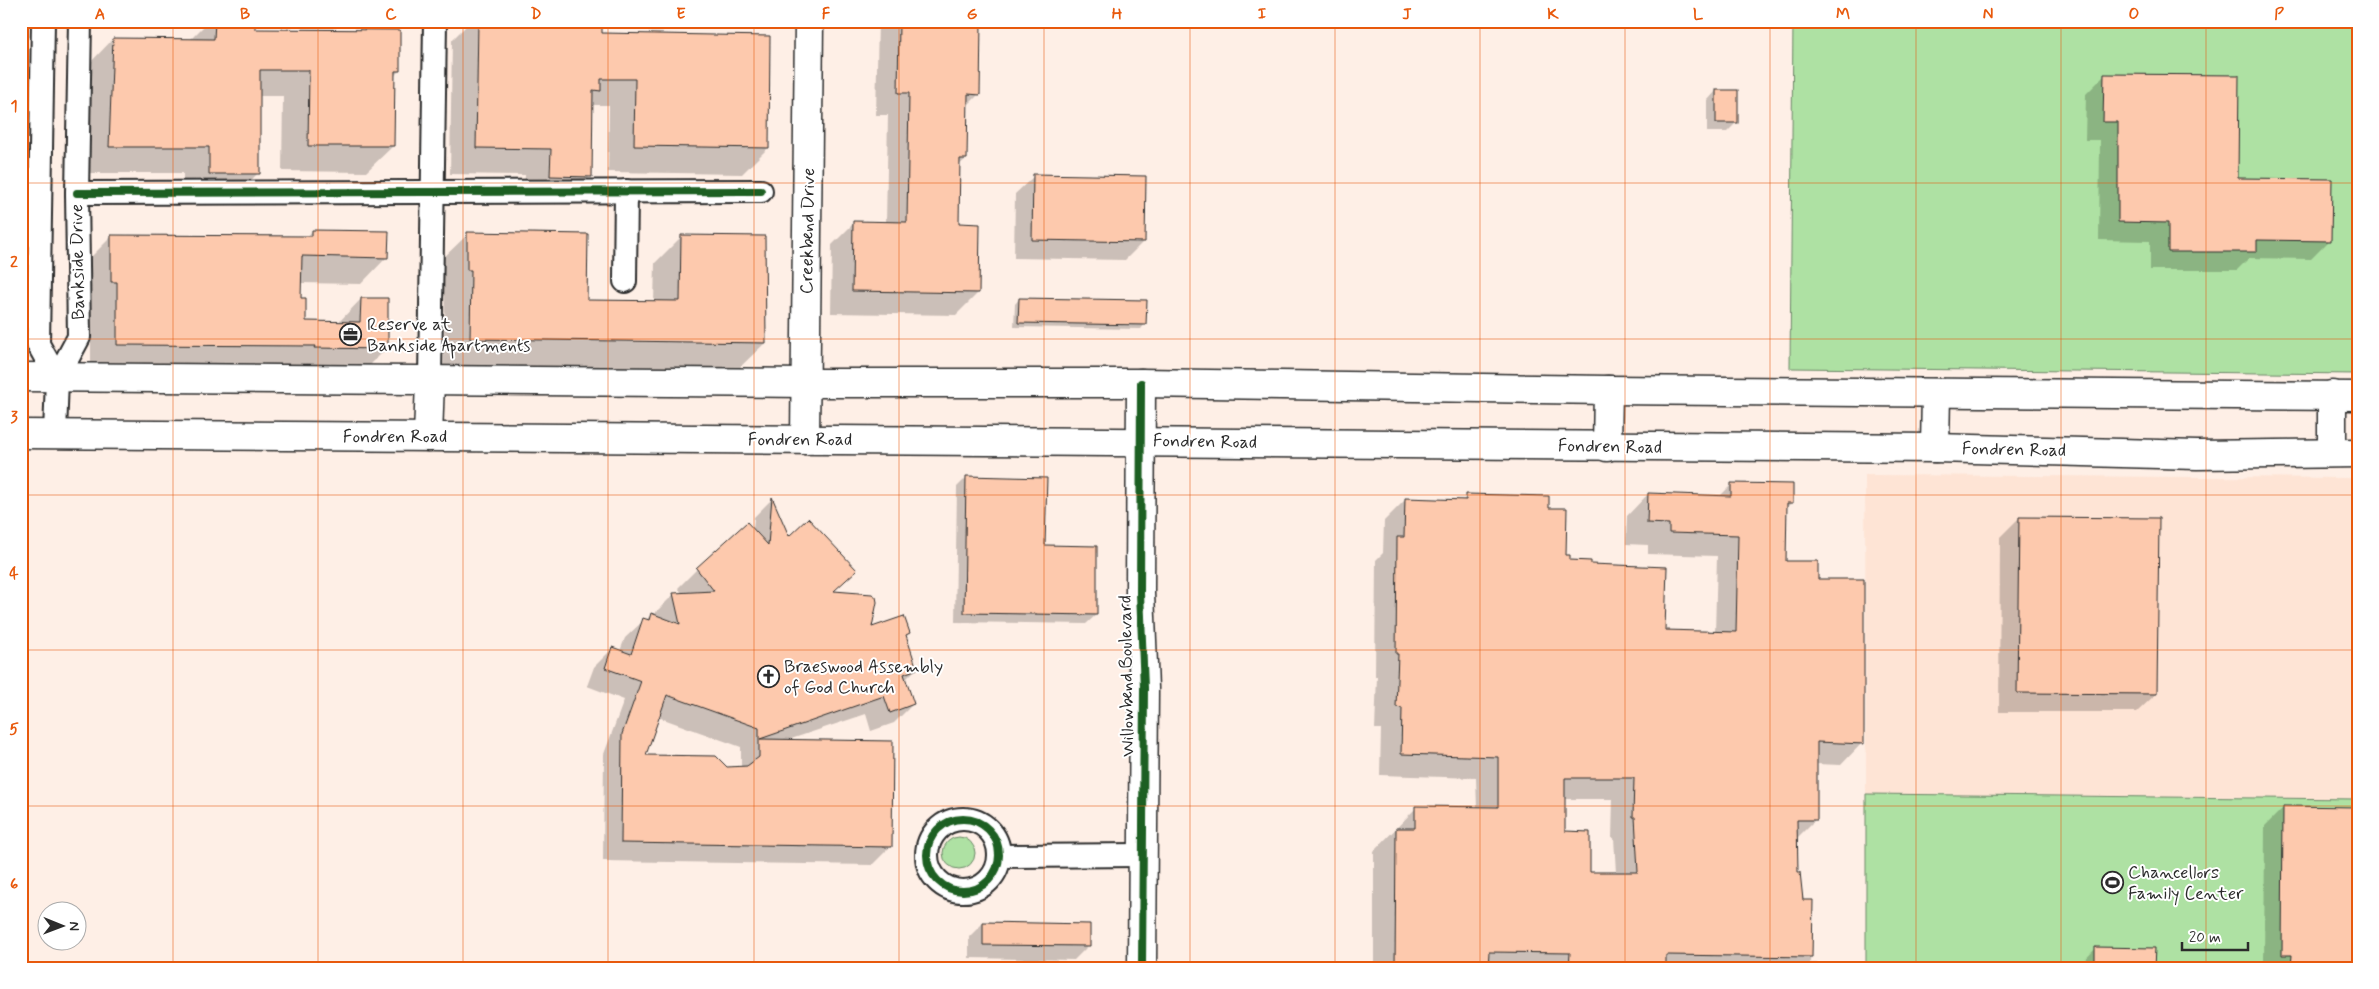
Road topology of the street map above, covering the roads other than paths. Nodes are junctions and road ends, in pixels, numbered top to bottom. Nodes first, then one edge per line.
1 (43, 21) edge
2 (80, 21) edge
3 (435, 21) edge
4 (809, 21) edge
5 (42, 125) junction
6 (78, 126) junction
7 (626, 191) junction
8 (761, 191) dead end
9 (433, 192) junction
10 (77, 193) junction
11 (625, 281) dead end
12 (21, 377) edge
13 (57, 378) junction
14 (430, 380) junction
15 (806, 383) junction
16 (1141, 383) junction
17 (1608, 390) junction
18 (1936, 393) junction
19 (2345, 395) edge
20 (21, 434) edge
21 (55, 434) junction
22 (428, 437) junction
23 (805, 440) junction
24 (1140, 441) junction
25 (1606, 446) junction
26 (1935, 448) junction
27 (2345, 452) edge
28 (999, 856) dead end
29 (1143, 856) junction
30 (1142, 968) edge

1 - 5 street, Bankside Drive
2 - 6 street, Bankside Drive
3 - 9 street
4 - 15 main road, Creekbend Drive
5 - 6 street
5 - 13 street, Bankside Drive
6 - 10 street, Bankside Drive
7 - 8 street
7 - 9 street
7 - 11 street
9 - 10 street
9 - 14 street
10 - 13 street, Bankside Drive
12 - 13 main road
13 - 14 main road
13 - 21 street, Bankside Drive
14 - 15 main road
14 - 22 main road
15 - 16 main road
15 - 23 main road, Creekbend Drive
16 - 17 main road
16 - 24 main road, Willowbend Boulevard
17 - 18 main road
17 - 25 main road
18 - 19 main road
18 - 26 main road
19 - 27 main road
20 - 21 main road, Fondren Road
21 - 22 main road, Fondren Road
22 - 23 main road, Fondren Road
23 - 24 main road, Fondren Road
24 - 25 main road, Fondren Road
24 - 29 main road, Willowbend Boulevard
25 - 26 main road, Fondren Road
26 - 27 main road, Fondren Road
28 - 29 street
29 - 30 main road, Willowbend Boulevard

